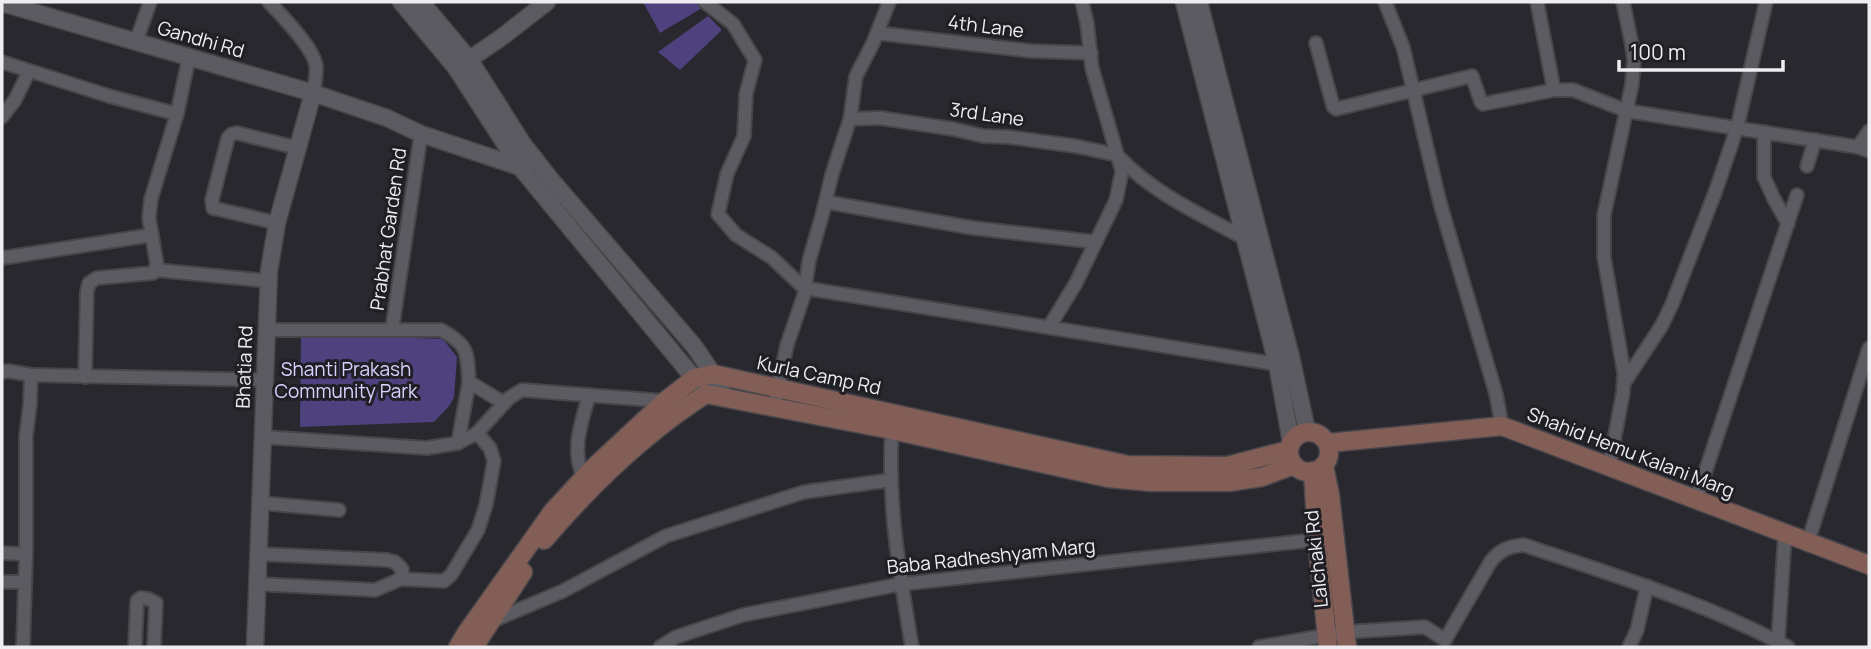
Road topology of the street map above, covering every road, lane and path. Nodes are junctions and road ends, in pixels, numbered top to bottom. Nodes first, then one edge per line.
1 (150, 2) edge
2 (269, 2) edge
3 (401, 2) edge
4 (421, 2) edge
5 (547, 2) edge
6 (705, 2) edge
7 (889, 2) edge
8 (1082, 2) edge
9 (1184, 2) edge
10 (1199, 2) edge
11 (1385, 2) edge
12 (1537, 2) edge
13 (1623, 2) edge
14 (1766, 2) edge
15 (2, 3) edge
16 (42, 8) edge
17 (877, 33) junction
18 (136, 42) junction
19 (1316, 43) dead end
20 (1091, 53) junction
21 (189, 57) junction
22 (2, 62) edge
23 (463, 64) junction
24 (29, 71) junction
25 (1413, 90) junction
26 (1554, 90) junction
27 (313, 93) junction
28 (1627, 111) junction
29 (177, 114) junction
30 (2, 117) edge
31 (850, 120) junction
32 (1737, 128) junction
33 (1869, 131) edge
34 (1764, 132) junction
35 (421, 134) junction
36 (1815, 140) junction
37 (298, 148) junction
38 (1864, 149) edge
39 (1117, 155) junction
40 (535, 159) junction
41 (1807, 166) dead end
42 (520, 167) junction
43 (1797, 195) dead end
44 (826, 202) junction
45 (277, 223) junction
46 (1788, 224) junction
47 (152, 234) junction
48 (1246, 239) junction
49 (1096, 242) junction
50 (1262, 243) junction
51 (2, 258) edge
52 (156, 270) junction
53 (268, 281) junction
54 (804, 288) junction
55 (1049, 327) junction
56 (266, 330) junction
57 (392, 330) junction
58 (1869, 348) edge
59 (1277, 364) junction
60 (1294, 366) junction
61 (2, 372) edge
62 (713, 374) junction
63 (31, 375) junction
64 (85, 377) junction
65 (695, 379) junction
66 (264, 380) junction
67 (469, 382) junction
68 (1624, 383) junction
69 (778, 388) junction
70 (706, 394) junction
71 (589, 395) junction
72 (724, 397) junction
73 (504, 403) junction
74 (774, 406) junction
75 (671, 407) junction
76 (1502, 426) junction
77 (892, 430) junction
78 (1307, 431) junction
79 (477, 433) junction
80 (263, 437) junction
81 (458, 443) junction
82 (1328, 443) junction
83 (1292, 452) junction
84 (1609, 467) junction
85 (1318, 469) junction
86 (584, 477) junction
87 (891, 480) junction
88 (1696, 500) junction
89 (261, 503) junction
90 (340, 510) dead end
91 (1785, 533) junction
92 (1326, 539) junction
93 (1808, 542) junction
94 (2, 553) edge
95 (26, 554) junction
96 (258, 554) junction
97 (1869, 565) edge
98 (401, 579) junction
99 (2, 582) edge
100 (25, 582) junction
101 (257, 583) junction
102 (901, 584) junction
103 (1647, 586) junction
104 (490, 622) junction
105 (1346, 640) edge
106 (1327, 642) edge
107 (1446, 643) edge
108 (1783, 645) edge
109 (23, 647) edge
110 (135, 647) edge
111 (154, 647) edge
112 (255, 647) edge
113 (458, 647) edge
114 (474, 647) edge
115 (660, 647) edge
116 (912, 647) edge
117 (1259, 647) edge
118 (1629, 647) edge

1 - 18 street
2 - 27 street
3 - 23 street
4 - 23 street
5 - 23 street
6 - 54 street
7 - 17 street
8 - 20 street
9 - 48 street
10 - 50 street
11 - 25 street
12 - 26 street
13 - 28 street
14 - 32 street
15 - 16 street, Gandhi Rd
16 - 18 street, Gandhi Rd
17 - 20 street, 4th Lane
17 - 31 street
18 - 21 street, Gandhi Rd
19 - 25 street
20 - 39 street
21 - 27 street, Gandhi Rd
21 - 29 street
22 - 24 street
23 - 40 street
23 - 42 street
24 - 29 street
24 - 30 street
25 - 26 street
25 - 76 street
26 - 28 street
27 - 35 street, Gandhi Rd
27 - 37 street, Bhatia Rd
28 - 32 street
28 - 68 street
29 - 47 street
31 - 39 street, 3rd Lane
31 - 44 street
32 - 34 street
32 - 68 street
33 - 38 street
34 - 36 street
34 - 46 street
35 - 42 street, Gandhi Rd
35 - 57 street, Prabhat Garden Rd
36 - 38 street
36 - 41 street
37 - 45 street, Bhatia Rd
37 - 45 street
39 - 48 street
39 - 49 street
40 - 42 street
40 - 62 street
42 - 65 street
43 - 46 street
44 - 49 street
44 - 54 street
45 - 53 street, Bhatia Rd
46 - 88 street
47 - 51 street
47 - 52 street
48 - 50 street
48 - 59 street
49 - 55 street
50 - 60 street
52 - 53 street
52 - 64 street
53 - 56 street, Bhatia Rd
54 - 55 street
54 - 69 street
55 - 59 street
56 - 57 street, Prabhat Garden Rd
56 - 66 street, Bhatia Rd
57 - 67 street, Prabhat Garden Rd
58 - 93 street
59 - 60 street
59 - 83 street
60 - 78 street
61 - 63 street
62 - 65 main road, Kurla Camp Rd
62 - 69 main road, Kurla Camp Rd
62 - 72 street
63 - 64 street
63 - 95 street
64 - 66 street
65 - 70 street
65 - 75 main road, Kurla Camp Rd
66 - 80 street, Bhatia Rd
67 - 73 street
67 - 81 street, Prabhat Garden Rd
68 - 84 street
69 - 74 street
69 - 83 main road, Kurla Camp Rd
70 - 72 main road, Kurla Camp Rd
70 - 75 main road, Kurla Camp Rd
71 - 73 street
71 - 75 street
71 - 86 street
72 - 74 main road, Kurla Camp Rd
73 - 79 street
74 - 77 main road, Kurla Camp Rd
75 - 86 main road, Kurla Camp Rd
75 - 104 main road, Kurla Camp Rd
76 - 82 main road, Shahid Hemu Kalani Marg
76 - 84 main road, Shahid Hemu Kalani Marg
77 - 83 main road, Kurla Camp Rd
77 - 87 street
78 - 82 main road
78 - 83 main road
79 - 81 street
79 - 98 street
80 - 81 street
80 - 89 street, Bhatia Rd
82 - 85 main road
83 - 85 main road
84 - 88 main road, Shahid Hemu Kalani Marg
85 - 92 main road, Lalchaki Rd
86 - 113 main road, Kurla Camp Rd
87 - 102 street
87 - 104 street
88 - 91 main road, Shahid Hemu Kalani Marg
89 - 90 street
89 - 96 street, Bhatia Rd
91 - 93 main road, Shahid Hemu Kalani Marg
91 - 108 street
92 - 102 street, Baba Radheshyam Marg
92 - 105 main road, Lalchaki Rd
92 - 106 main road, Lalchaki Rd
93 - 97 main road, Shahid Hemu Kalani Marg
94 - 95 street
95 - 100 street
96 - 98 street
96 - 101 street, Bhatia Rd
98 - 101 street
99 - 100 street
100 - 109 street
101 - 112 street, Bhatia Rd
102 - 115 street, Baba Radheshyam Marg
102 - 116 street
103 - 107 street
103 - 108 street
103 - 118 street
104 - 114 main road, Kurla Camp Rd
105 - 106 street
105 - 107 street
106 - 117 street
110 - 111 street

